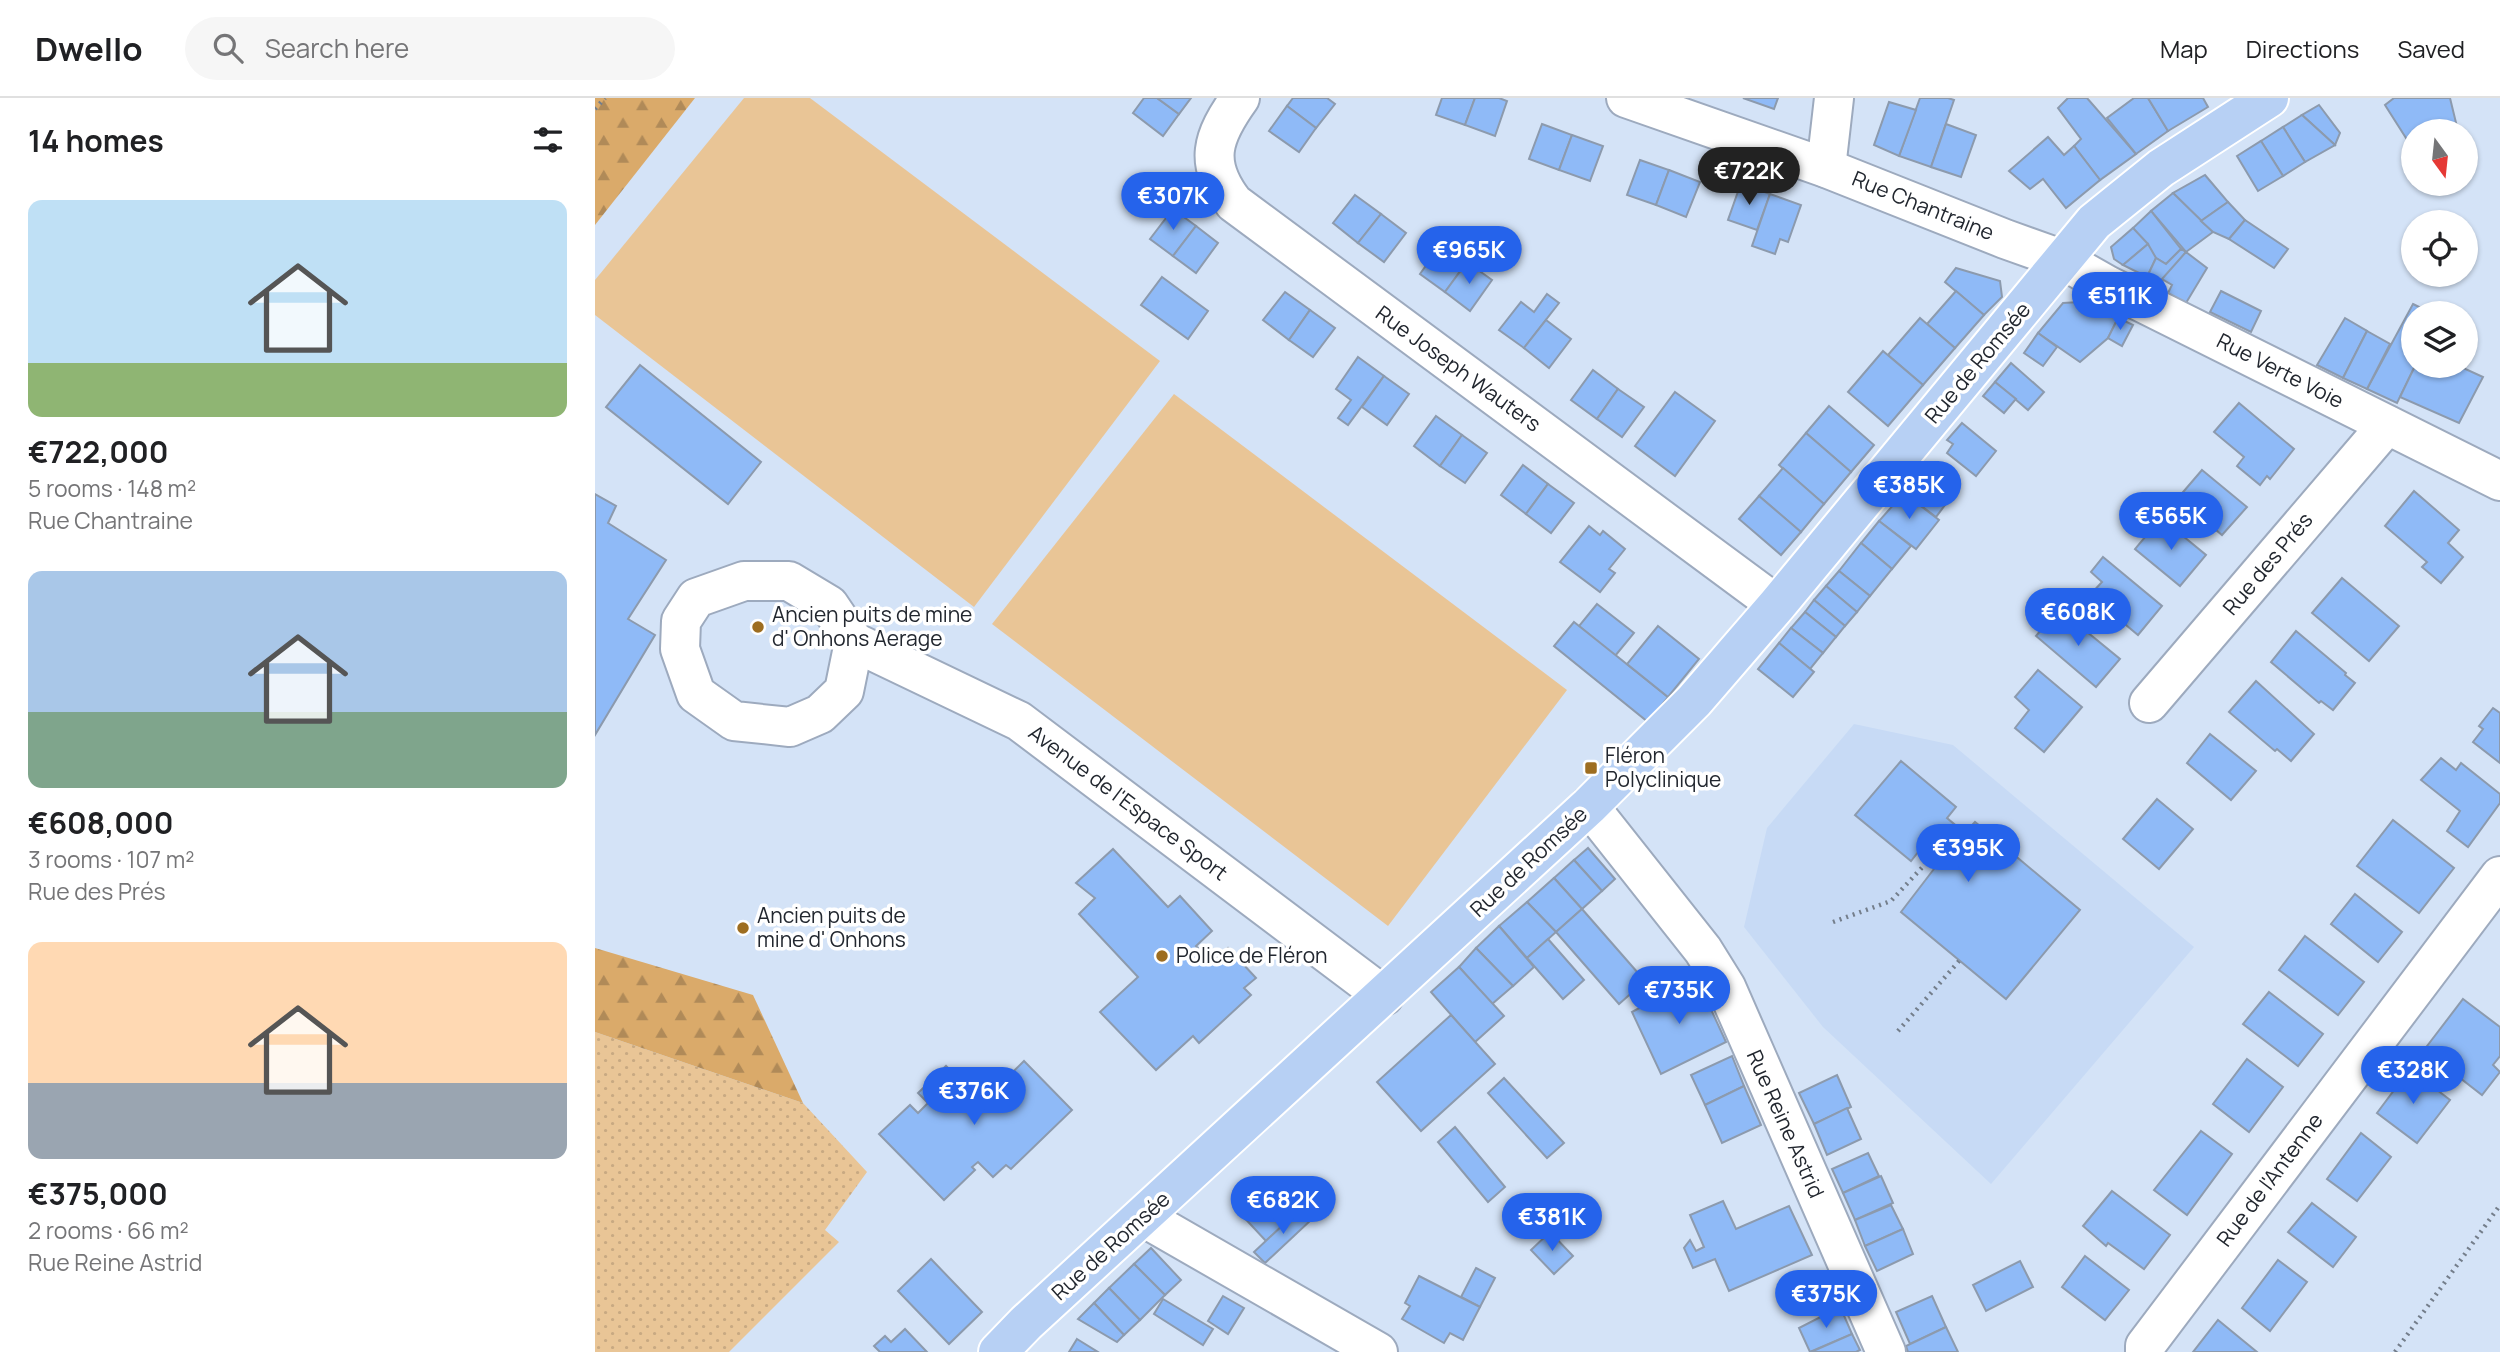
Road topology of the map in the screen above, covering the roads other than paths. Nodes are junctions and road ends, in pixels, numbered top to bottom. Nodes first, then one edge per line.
1 (1240, 98) edge
2 (1626, 98) edge
3 (1834, 98) edge
4 (2269, 98) edge
5 (1826, 168) junction
6 (2061, 258) junction
7 (2387, 425) junction
8 (2500, 481) edge
9 (1777, 605) junction
10 (853, 642) junction
11 (2149, 704) dead end
12 (1589, 806) junction
13 (2500, 876) edge
14 (1384, 996) junction
15 (1143, 1217) junction
16 (998, 1352) edge
17 (1378, 1352) edge
18 (1886, 1352) edge
19 (2145, 1352) edge

1 - 9 street, Rue Joseph Wauters
2 - 5 street, Rue Chantraine
3 - 5 street
4 - 6 main road, Rue de Romsée
5 - 6 street, Rue Chantraine
6 - 7 street, Rue Verte Voie
6 - 9 main road, Rue de Romsée
7 - 8 street, Rue Verte Voie
7 - 11 street, Rue des Prés
9 - 12 main road, Rue de Romsée
10 - 10 street
10 - 14 street, Avenue de l'Espace Sport
12 - 14 main road, Rue de Romsée
12 - 18 street, Rue Reine Astrid
13 - 19 street, Rue de l'Antenne
14 - 15 main road, Rue de Romsée
15 - 16 main road, Rue de Romsée
15 - 17 street

